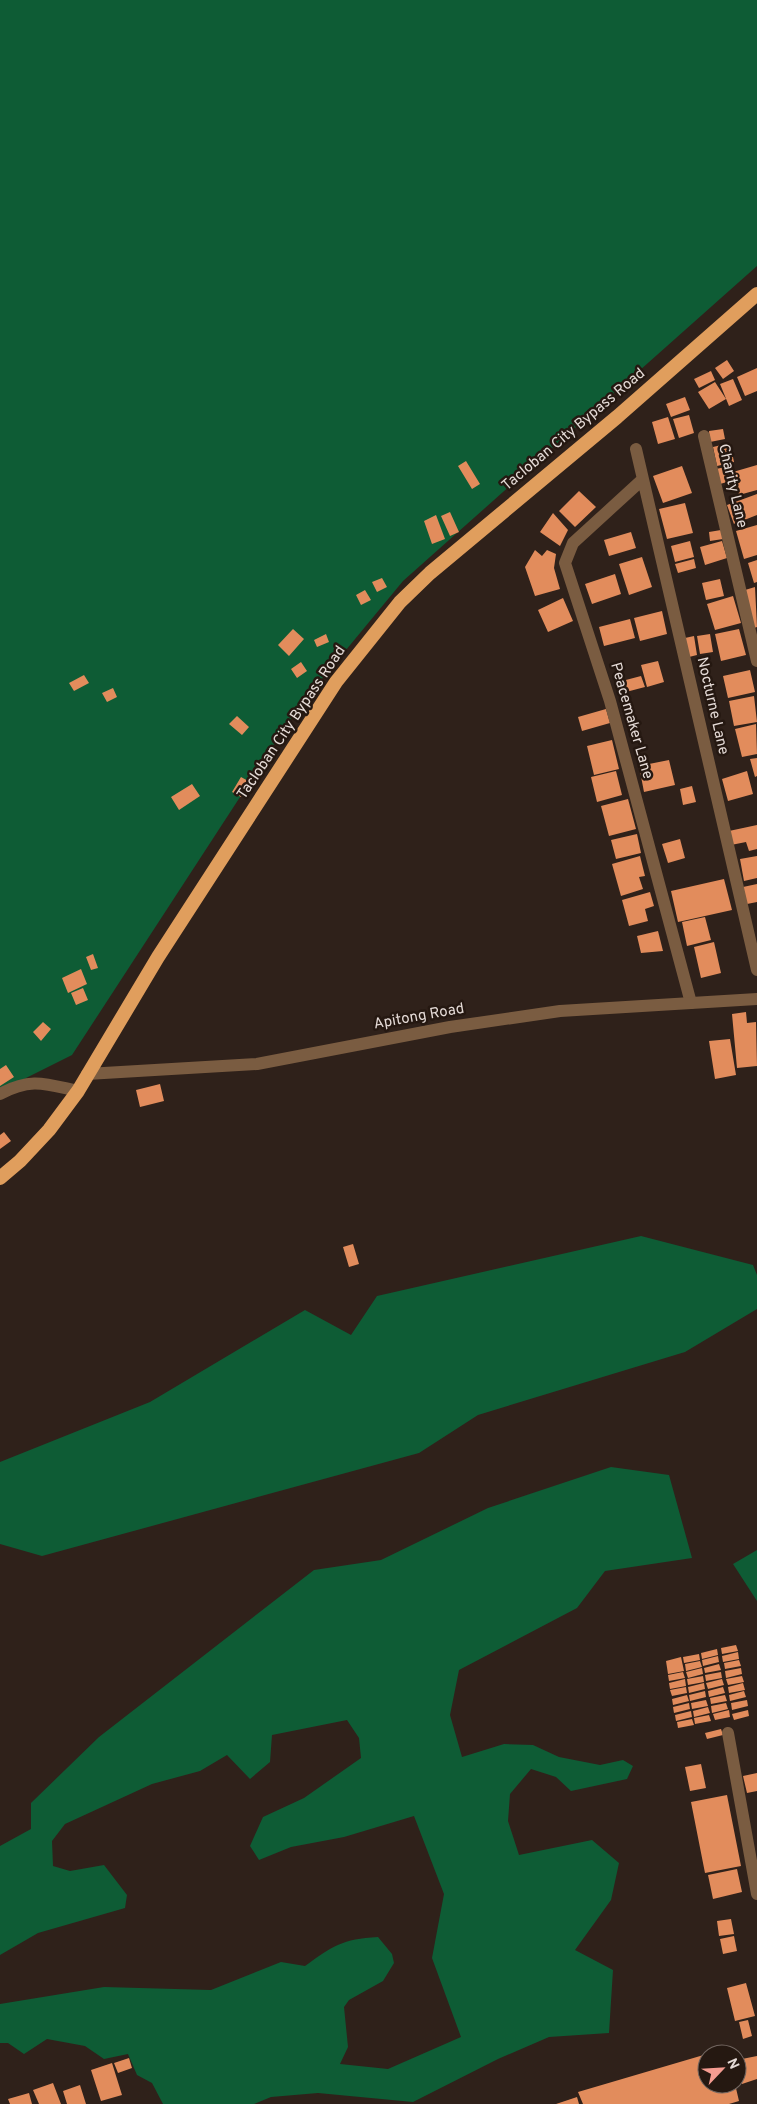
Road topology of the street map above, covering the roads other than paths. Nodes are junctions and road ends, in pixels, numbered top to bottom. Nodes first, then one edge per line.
1 (757, 294) edge
2 (704, 436) dead end
3 (636, 449) dead end
4 (643, 479) junction
5 (757, 661) edge
6 (757, 970) edge
7 (757, 999) edge
8 (691, 1003) junction
9 (87, 1074) junction
10 (78, 1090) junction
11 (0, 1094) edge
12 (0, 1178) edge
13 (728, 1733) dead end
14 (757, 1894) edge

1 - 9 highway, Tacloban City Bypass Road
2 - 5 street, Charity Lane
3 - 4 street, Nocturne Lane
4 - 6 street, Nocturne Lane
4 - 8 street, Peacemaker Lane
7 - 8 street, Apitong Road
8 - 9 street, Apitong Road
9 - 10 highway, Tacloban City Bypass Road
10 - 11 street
10 - 12 highway, Tacloban City Bypass Road
13 - 14 street

